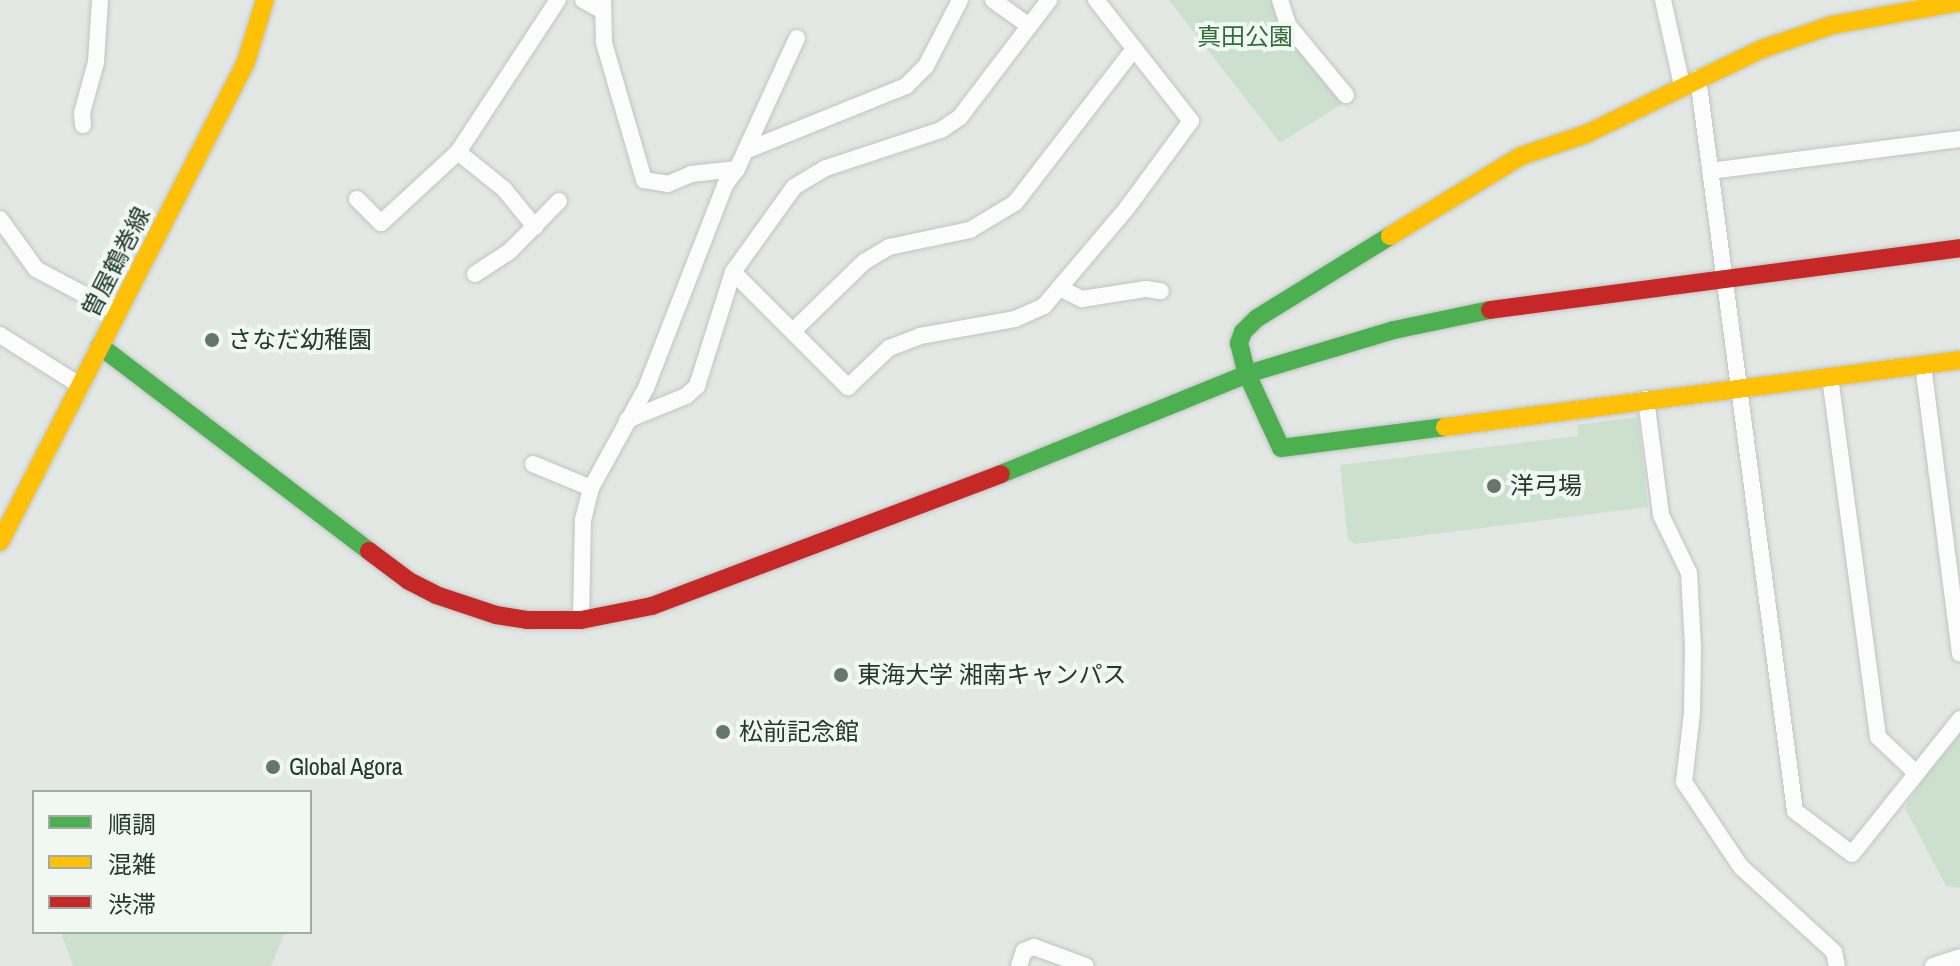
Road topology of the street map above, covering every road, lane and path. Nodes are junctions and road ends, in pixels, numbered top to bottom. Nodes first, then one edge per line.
1 (100, 0) edge
2 (265, 0) edge
3 (558, 0) edge
4 (583, 0) edge
5 (960, 0) edge
6 (993, 0) edge
7 (1049, 0) edge
8 (1096, 0) edge
9 (1280, 0) edge
10 (1663, 0) edge
11 (1960, 2) edge
12 (602, 5) edge
13 (1029, 26) junction
14 (797, 38) dead end
15 (1134, 49) junction
16 (1690, 81) junction
17 (1346, 95) dead end
18 (83, 125) dead end
19 (1960, 139) edge
20 (745, 151) junction
21 (458, 152) junction
22 (737, 169) junction
23 (1710, 171) junction
24 (357, 199) dead end
25 (559, 201) dead end
26 (0, 219) edge
27 (535, 227) junction
28 (1960, 248) edge
29 (733, 272) junction
30 (475, 274) dead end
31 (1724, 279) junction
32 (1060, 288) junction
33 (1161, 291) dead end
34 (117, 312) junction
35 (793, 331) junction
36 (0, 335) edge
37 (100, 346) junction
38 (1960, 360) edge
39 (1923, 365) junction
40 (1247, 374) junction
41 (1830, 377) junction
42 (81, 386) junction
43 (1739, 389) junction
44 (1646, 399) junction
45 (627, 420) junction
46 (533, 464) dead end
47 (591, 488) junction
48 (0, 542) edge
49 (581, 620) junction
50 (1960, 654) edge
51 (1960, 719) edge
52 (1916, 773) junction
53 (1960, 957) edge
54 (1019, 966) edge
55 (1086, 966) edge
56 (1837, 966) edge
57 (1933, 966) edge

1 - 18 street
2 - 34 street, 曽屋鶴巻線
3 - 21 street
4 - 12 street
5 - 20 street
6 - 13 street
7 - 13 street
8 - 15 street
9 - 17 street
10 - 16 street
11 - 16 street
12 - 22 street
13 - 29 street
14 - 20 street
15 - 32 street
15 - 35 street
16 - 23 street
16 - 40 street
19 - 23 street
20 - 22 street
21 - 24 street
21 - 27 street
22 - 45 street
23 - 31 street
25 - 27 street
26 - 34 street
27 - 30 street
28 - 31 street
29 - 35 street
29 - 45 street
31 - 40 street
31 - 43 street
32 - 33 street
32 - 35 street
34 - 37 street, 曽屋鶴巻線
36 - 42 street
37 - 42 street, 曽屋鶴巻線
37 - 49 street
38 - 39 street
39 - 41 street
39 - 50 street
40 - 44 street
40 - 49 street
41 - 43 street
41 - 52 street
42 - 48 street, 曽屋鶴巻線
43 - 44 street
43 - 52 street
44 - 56 street
45 - 47 street
46 - 47 street
47 - 49 street
51 - 52 street
53 - 57 street
54 - 55 street

